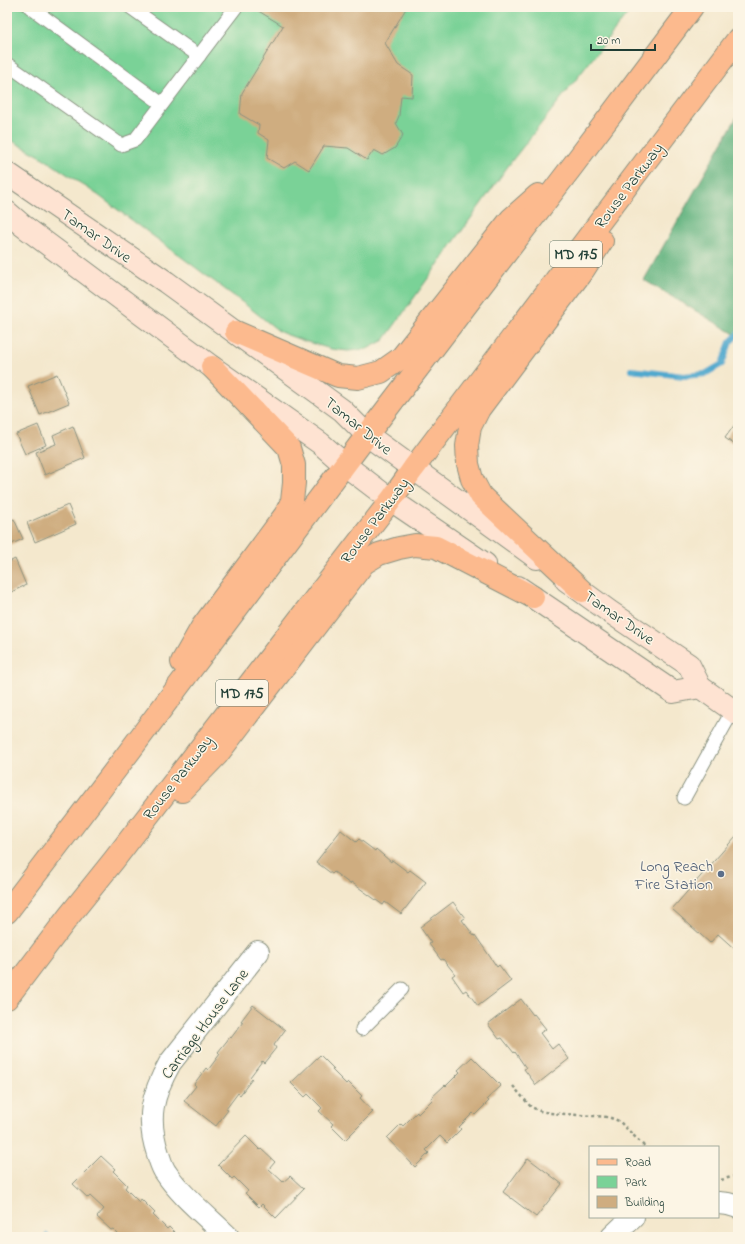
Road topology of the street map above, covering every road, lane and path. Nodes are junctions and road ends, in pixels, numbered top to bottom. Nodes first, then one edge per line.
1 (30, 7) edge
2 (130, 7) edge
3 (692, 7) edge
4 (233, 8) edge
5 (738, 40) edge
6 (199, 56) junction
7 (7, 64) edge
8 (162, 104) junction
9 (681, 114) junction
10 (574, 164) junction
11 (7, 173) edge
12 (7, 212) edge
13 (236, 332) junction
14 (212, 367) junction
15 (367, 434) junction
16 (345, 465) junction
17 (413, 469) junction
18 (391, 500) junction
19 (582, 591) junction
20 (533, 597) junction
21 (700, 687) junction
22 (735, 712) edge
23 (129, 752) junction
24 (684, 798) dead end
25 (114, 860) junction
26 (7, 912) edge
27 (258, 952) dead end
28 (402, 989) dead end
29 (7, 998) edge
30 (362, 1029) dead end
31 (513, 1086) dead end
32 (644, 1146) edge
33 (738, 1175) edge
34 (719, 1181) edge
35 (719, 1203) edge
36 (738, 1207) edge
37 (633, 1218) edge
38 (228, 1237) edge
39 (612, 1237) edge

1 - 8 lane
2 - 6 lane
3 - 10 main road
4 - 6 lane
5 - 9 main road, Rouse Parkway / MD 175
6 - 8 lane
7 - 8 lane
9 - 17 main road, Rouse Parkway / MD 175
9 - 19 main road
10 - 13 main road
10 - 15 main road
11 - 13 street, Tamar Drive
12 - 14 street, Tamar Drive
13 - 15 street, Tamar Drive
14 - 16 street, Tamar Drive
14 - 23 main road
15 - 16 main road
15 - 17 street, Tamar Drive
16 - 18 street, Tamar Drive
16 - 23 main road
17 - 18 main road, Rouse Parkway / MD 175
17 - 19 street, Tamar Drive
18 - 20 street, Tamar Drive
18 - 25 main road, Rouse Parkway / MD 175
19 - 21 street, Tamar Drive
20 - 21 street, Tamar Drive
20 - 25 main road
21 - 22 street, Tamar Drive
22 - 24 lane
23 - 26 main road
25 - 29 main road, Rouse Parkway / MD 175
27 - 38 street, Carriage House Lane
28 - 30 lane
31 - 32 path
33 - 34 path
35 - 36 street
37 - 39 street

